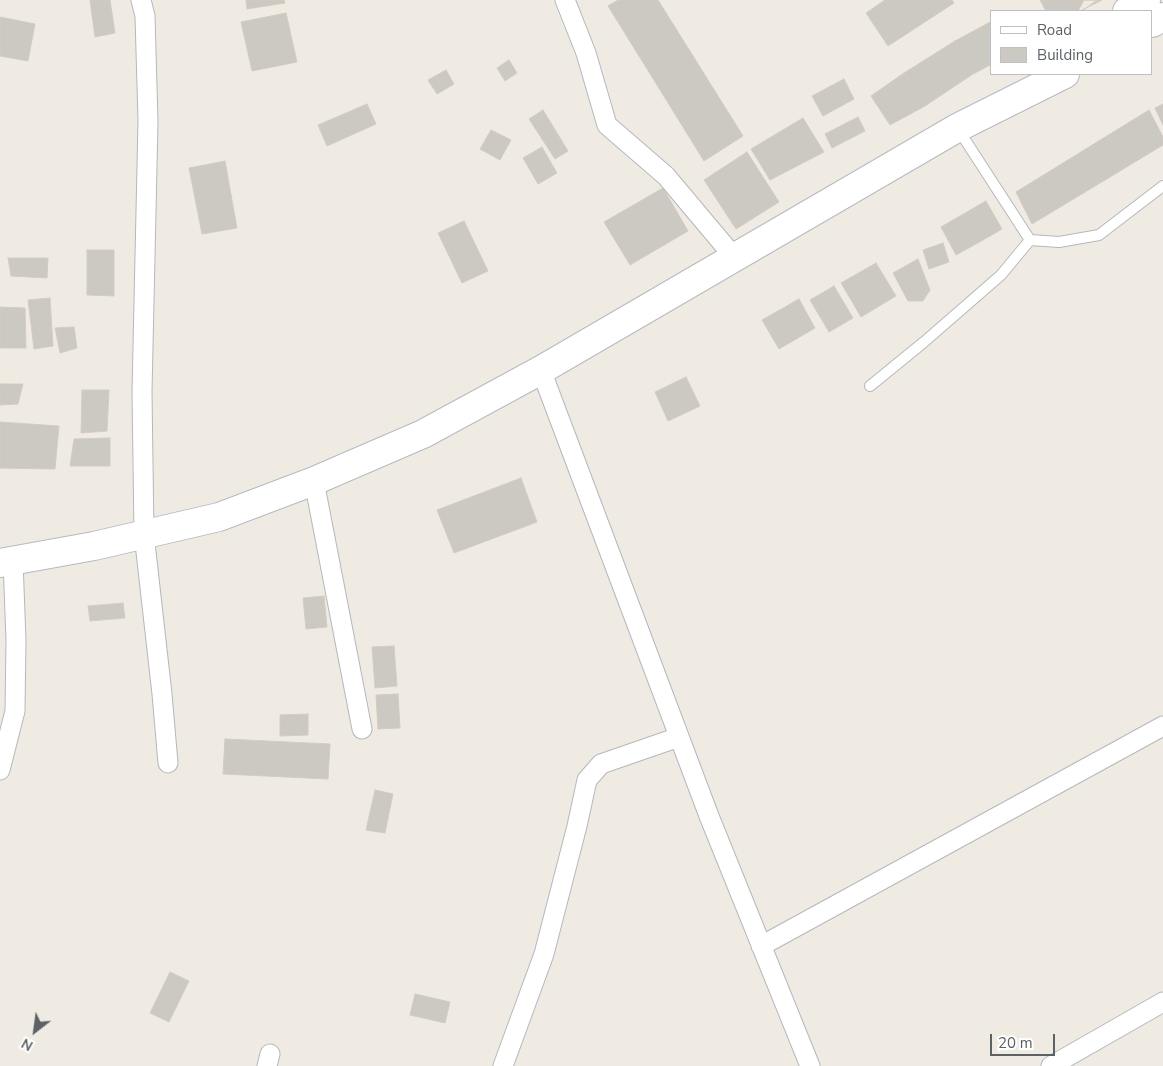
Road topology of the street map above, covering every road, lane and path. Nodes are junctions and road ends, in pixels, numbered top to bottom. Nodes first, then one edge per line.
1 (141, 0) edge
2 (565, 0) edge
3 (1146, 0) edge
4 (1129, 10) edge
5 (1031, 75) edge
6 (1064, 75) edge
7 (958, 128) junction
8 (1163, 186) edge
9 (1030, 240) junction
10 (734, 257) junction
11 (541, 370) junction
12 (870, 386) dead end
13 (314, 481) junction
14 (144, 534) junction
15 (6, 562) edge
16 (1163, 726) edge
17 (362, 729) dead end
18 (679, 737) junction
19 (4, 743) edge
20 (168, 763) dead end
21 (0, 770) edge
22 (761, 946) junction
23 (1163, 1002) edge
24 (503, 1066) edge
25 (810, 1066) edge
26 (1051, 1066) edge

1 - 14 street
2 - 10 street
3 - 4 main road
5 - 7 main road
6 - 7 main road
7 - 9 lane
7 - 10 main road
8 - 9 lane
9 - 12 lane
10 - 11 main road
11 - 13 main road
11 - 18 street
13 - 14 main road
13 - 17 street
14 - 15 main road
14 - 20 street
15 - 19 street
16 - 22 street
18 - 22 street
18 - 24 street
19 - 21 street
22 - 25 street
23 - 26 street

